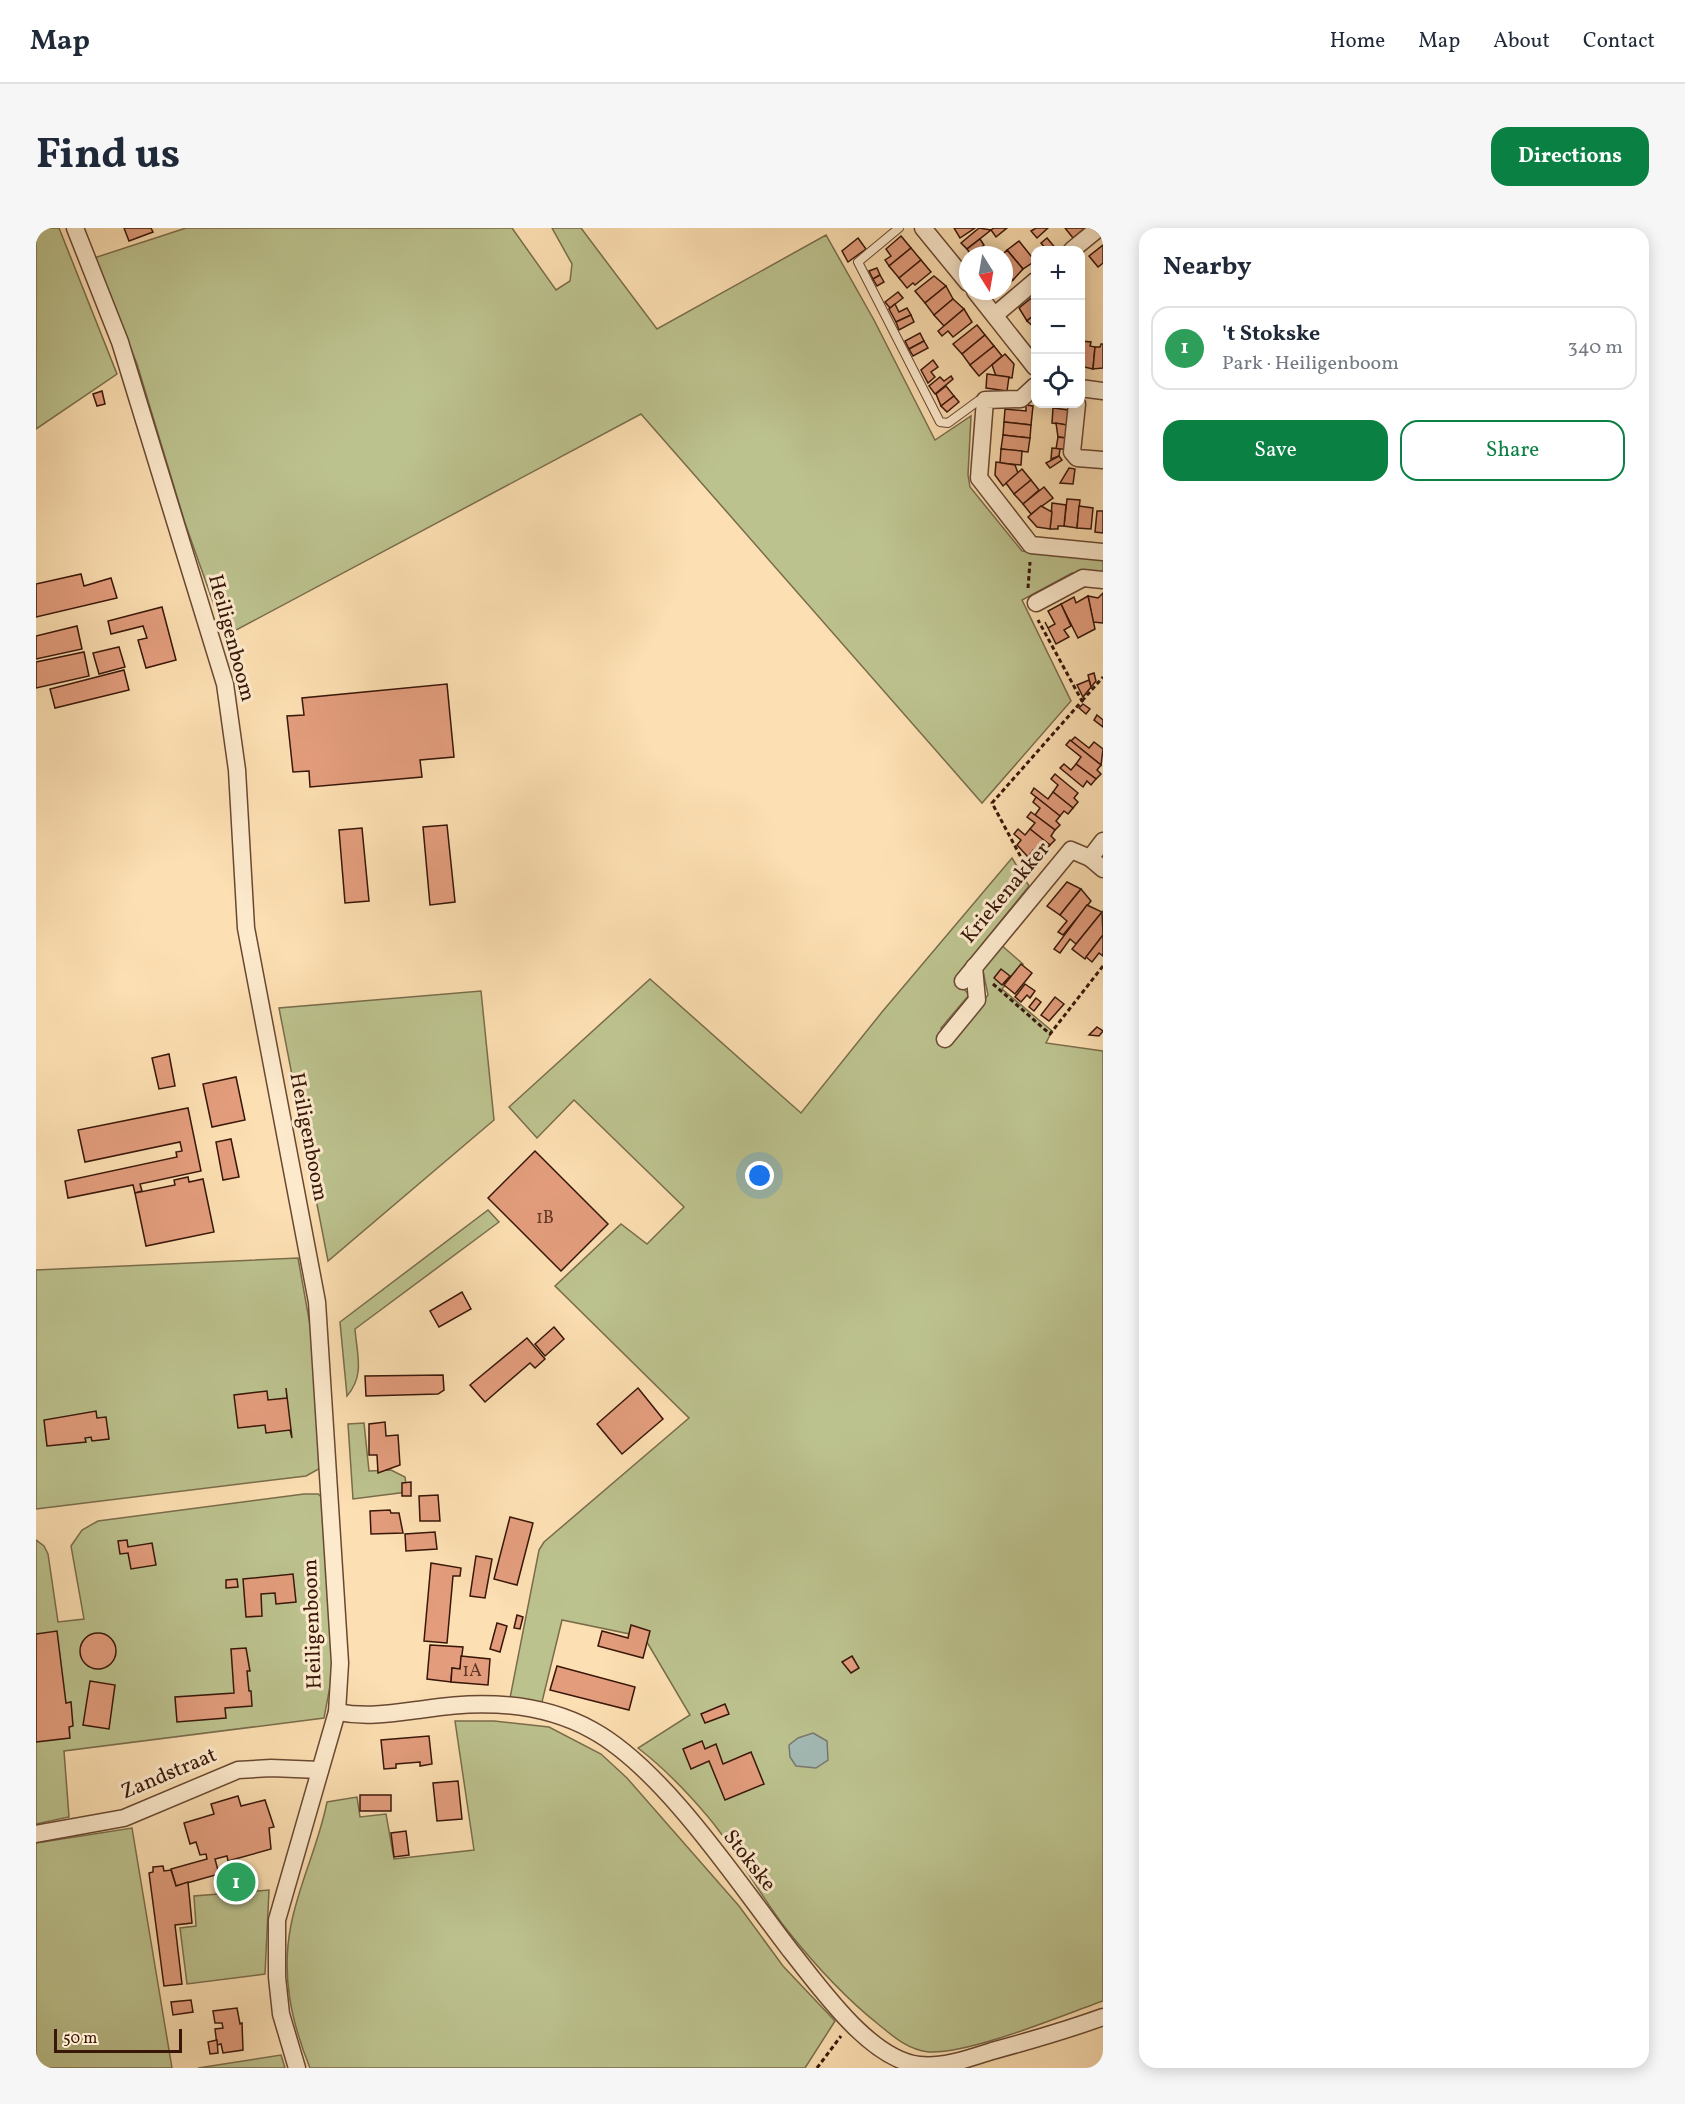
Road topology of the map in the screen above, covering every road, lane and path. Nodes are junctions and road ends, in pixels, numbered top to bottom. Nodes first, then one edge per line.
1 (75, 228) edge
2 (898, 228) edge
3 (923, 228) edge
4 (1100, 228) edge
5 (1077, 246) edge
6 (959, 272) edge
7 (1031, 284) edge
8 (982, 300) edge
9 (995, 315) junction
10 (1031, 361) edge
11 (1085, 389) edge
12 (1031, 390) edge
13 (1103, 391) edge
14 (985, 400) junction
15 (1077, 408) edge
16 (1103, 460) edge
17 (1031, 545) junction
18 (1103, 552) edge
19 (1103, 580) edge
20 (1033, 604) junction
21 (1103, 677) edge
22 (1082, 701) junction
23 (1103, 842) edge
24 (1097, 863) edge
25 (1043, 885) junction
26 (1103, 966) edge
27 (974, 967) junction
28 (963, 981) dead end
29 (945, 1039) dead end
30 (338, 1712) junction
31 (320, 1770) junction
32 (36, 1834) edge
33 (1103, 2017) edge
34 (851, 2022) junction
35 (297, 2068) edge
36 (817, 2068) edge

1 - 30 street, Heiligenboom
2 - 14 lane
3 - 6 street
4 - 5 street
7 - 9 street
8 - 9 street
9 - 10 street
11 - 13 street
12 - 14 street
14 - 17 street
15 - 16 street
17 - 18 street
17 - 20 path
19 - 20 street
20 - 22 path
21 - 22 path
22 - 25 path
23 - 24 street, Kriekenakker
24 - 25 street, Kriekenakker
25 - 27 street, Kriekenakker
26 - 27 path
27 - 28 street, Kriekenakker
27 - 29 street
30 - 31 street, Heiligenboom
30 - 34 street, Stokske
31 - 32 street, Zandstraat
31 - 35 street, Heiligenboom
33 - 34 street, Stokske
34 - 36 path

